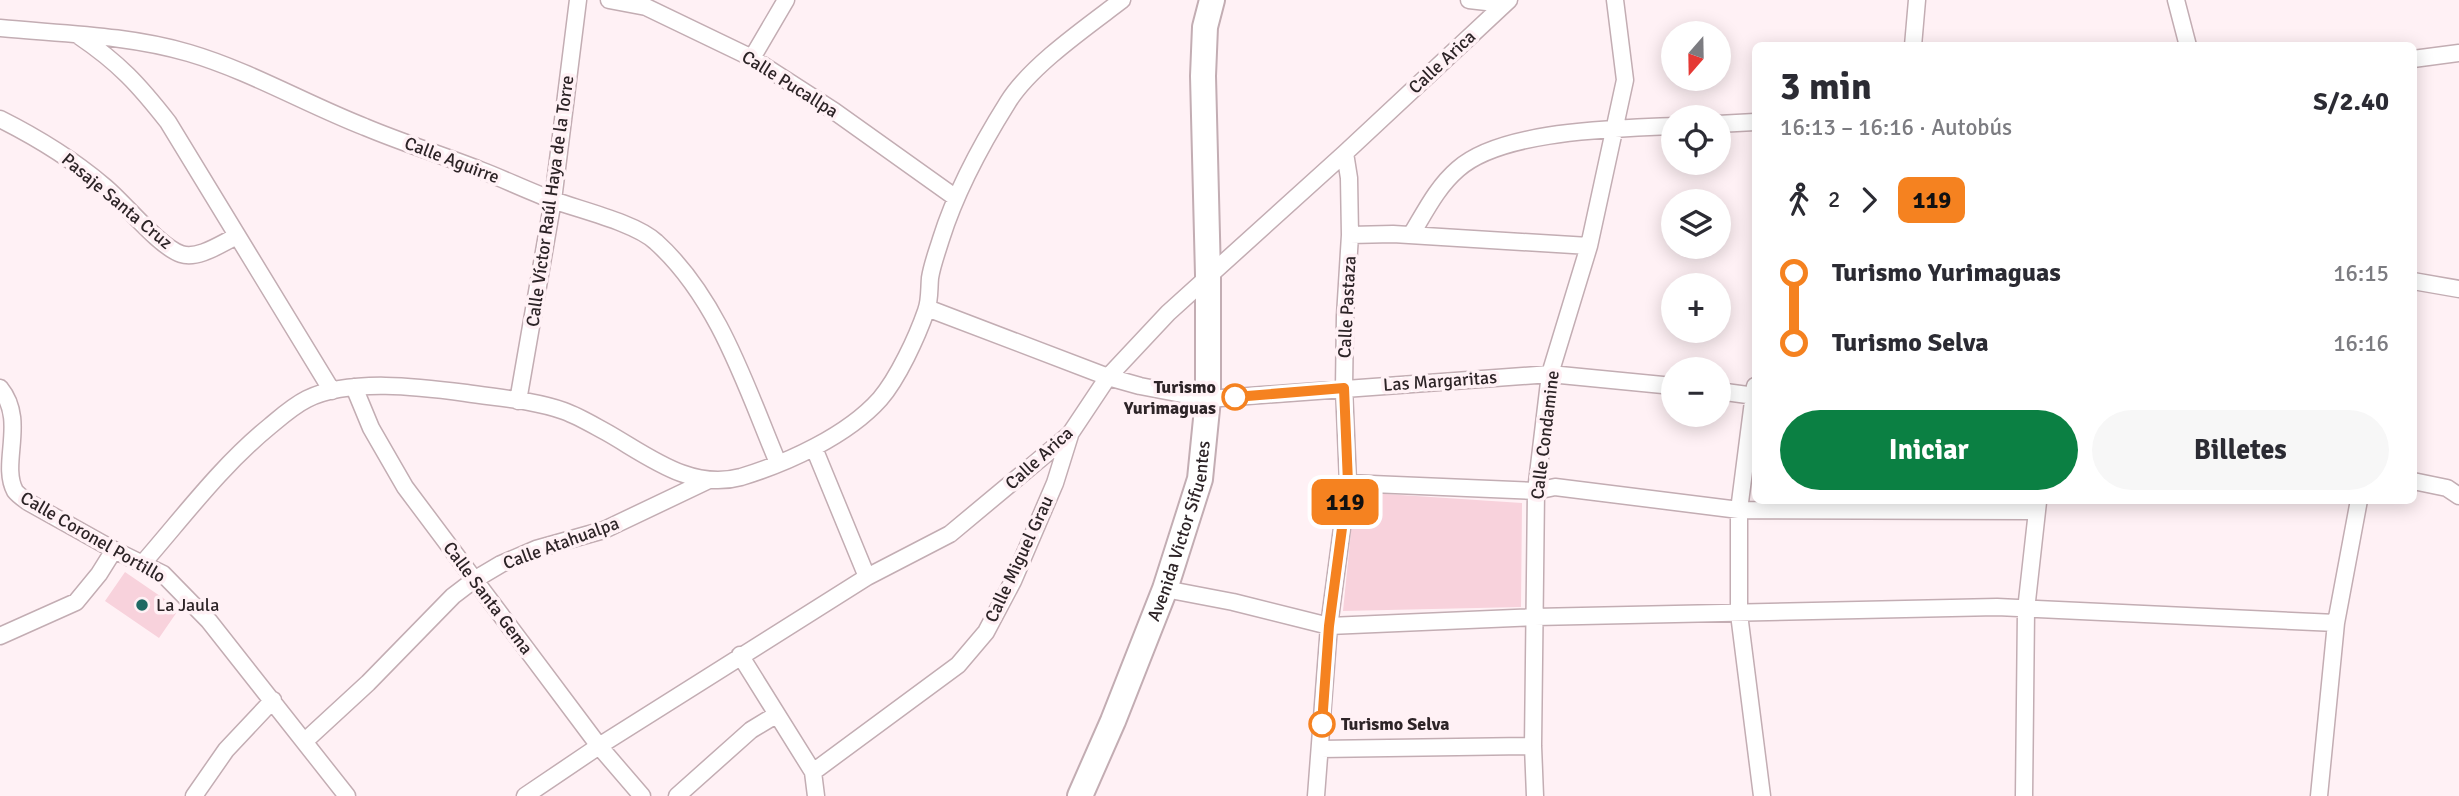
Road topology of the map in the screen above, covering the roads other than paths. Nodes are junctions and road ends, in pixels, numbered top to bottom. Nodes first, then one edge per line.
1 (578, 0) edge
2 (609, 0) edge
3 (786, 0) edge
4 (1122, 0) edge
5 (1212, 0) edge
6 (1469, 0) edge
7 (1615, 0) edge
8 (1917, 0) edge
9 (2176, 0) edge
10 (1507, 2) edge
11 (0, 28) edge
12 (77, 35) junction
13 (1913, 42) edge
14 (2187, 42) edge
15 (2459, 53) edge
16 (752, 58) junction
17 (2417, 58) edge
18 (0, 119) edge
19 (1752, 122) edge
20 (1731, 123) edge
21 (1661, 127) edge
22 (1613, 129) junction
23 (1345, 153) junction
24 (956, 198) junction
25 (553, 200) junction
26 (1350, 235) junction
27 (1411, 235) junction
28 (237, 236) junction
29 (1589, 246) junction
30 (1208, 275) junction
31 (2417, 282) edge
32 (2459, 289) edge
33 (928, 308) junction
34 (1550, 374) junction
35 (1108, 377) junction
36 (1661, 385) edge
37 (354, 387) junction
38 (0, 388) edge
39 (1344, 388) junction
40 (332, 391) junction
41 (1731, 392) edge
42 (1752, 393) edge
43 (1208, 399) junction
44 (518, 401) junction
45 (1752, 415) edge
46 (1070, 434) junction
47 (814, 448) junction
48 (778, 463) junction
49 (709, 480) junction
50 (2417, 482) edge
51 (1348, 483) junction
52 (1536, 491) junction
53 (2459, 496) edge
54 (2358, 504) edge
55 (2037, 506) edge
56 (1739, 510) junction
57 (114, 550) junction
58 (143, 563) junction
59 (867, 576) junction
60 (474, 580) junction
61 (1165, 589) junction
62 (2026, 610) junction
63 (1739, 614) junction
64 (1535, 617) junction
65 (2336, 623) junction
66 (1329, 626) junction
67 (0, 636) edge
68 (740, 655) junction
69 (273, 700) junction
70 (776, 715) junction
71 (305, 741) junction
72 (598, 746) junction
73 (1533, 746) junction
74 (1320, 749) junction
75 (813, 772) junction
76 (194, 796) edge
77 (347, 796) edge
78 (526, 796) edge
79 (642, 796) edge
80 (677, 796) edge
81 (816, 796) edge
82 (1080, 796) edge
83 (1316, 796) edge
84 (1535, 796) edge
85 (1762, 796) edge
86 (2024, 796) edge
87 (2319, 796) edge

1 - 25 street, Calle Víctor Raúl Haya de la Torre
2 - 16 street, Calle Pucallpa
3 - 16 street
4 - 24 street
5 - 30 highway, Avenida Victor Sifuentes
6 - 10 street
7 - 22 street, Calle Condamine
8 - 13 street
9 - 14 street
10 - 23 street, Calle Arica
11 - 12 street, Calle Aguirre
12 - 25 street, Calle Aguirre
12 - 28 street
15 - 17 street
16 - 24 street, Calle Pucallpa
18 - 28 street, Pasaje Santa Cruz
19 - 20 street
21 - 22 street
22 - 27 street
22 - 29 street, Calle Condamine
23 - 26 street, Calle Pastaza
23 - 30 street, Calle Arica
24 - 33 street
25 - 44 street, Calle Víctor Raúl Haya de la Torre
25 - 48 street, Calle Aguirre
26 - 27 street
26 - 39 street, Calle Pastaza
27 - 29 street
28 - 40 street
29 - 34 street, Calle Condamine
30 - 35 street, Calle Arica
30 - 43 highway, Avenida Victor Sifuentes
31 - 32 street
33 - 35 street, Las Margaritas
33 - 47 street
34 - 36 street, Las Margaritas
34 - 39 street, Las Margaritas
34 - 52 street, Calle Condamine
35 - 43 street, Las Margaritas
35 - 46 street, Calle Arica
37 - 40 street
37 - 44 street
37 - 60 street, Calle Santa Gema
38 - 57 street, Calle Coronel Portillo
39 - 43 street, Las Margaritas
39 - 51 street, Calle Pastaza
40 - 58 street
41 - 42 street
43 - 61 highway, Avenida Victor Sifuentes
44 - 49 street
45 - 56 street
46 - 59 street, Calle Arica
46 - 75 street, Calle Miguel Grau
47 - 48 street
47 - 59 street
48 - 49 street
49 - 60 street, Calle Atahualpa
50 - 53 street
51 - 52 street
51 - 66 street, Calle Pastaza
52 - 56 street
52 - 64 street, Calle Condamine
54 - 65 street
55 - 56 street
55 - 62 street
56 - 63 street
57 - 58 street, Calle Coronel Portillo
57 - 67 street
58 - 69 street, Calle Coronel Portillo
59 - 68 street, Calle Arica
60 - 71 street, Calle Atahualpa
60 - 72 street, Calle Santa Gema
61 - 66 street
61 - 82 highway, Avenida Victor Sifuentes
62 - 63 street
62 - 65 street
62 - 86 street
63 - 64 street
63 - 85 street
64 - 66 street
64 - 73 street, Calle Condamine
65 - 87 street
66 - 74 street, Calle Pastaza
68 - 70 street
68 - 72 street, Calle Arica
69 - 71 street, Calle Coronel Portillo
69 - 76 street
70 - 75 street
70 - 80 street
71 - 77 street, Calle Coronel Portillo
72 - 78 street, Calle Arica
72 - 79 street, Calle Santa Gema
73 - 74 street
73 - 84 street, Calle Condamine
74 - 83 street, Calle Pastaza
75 - 81 street

